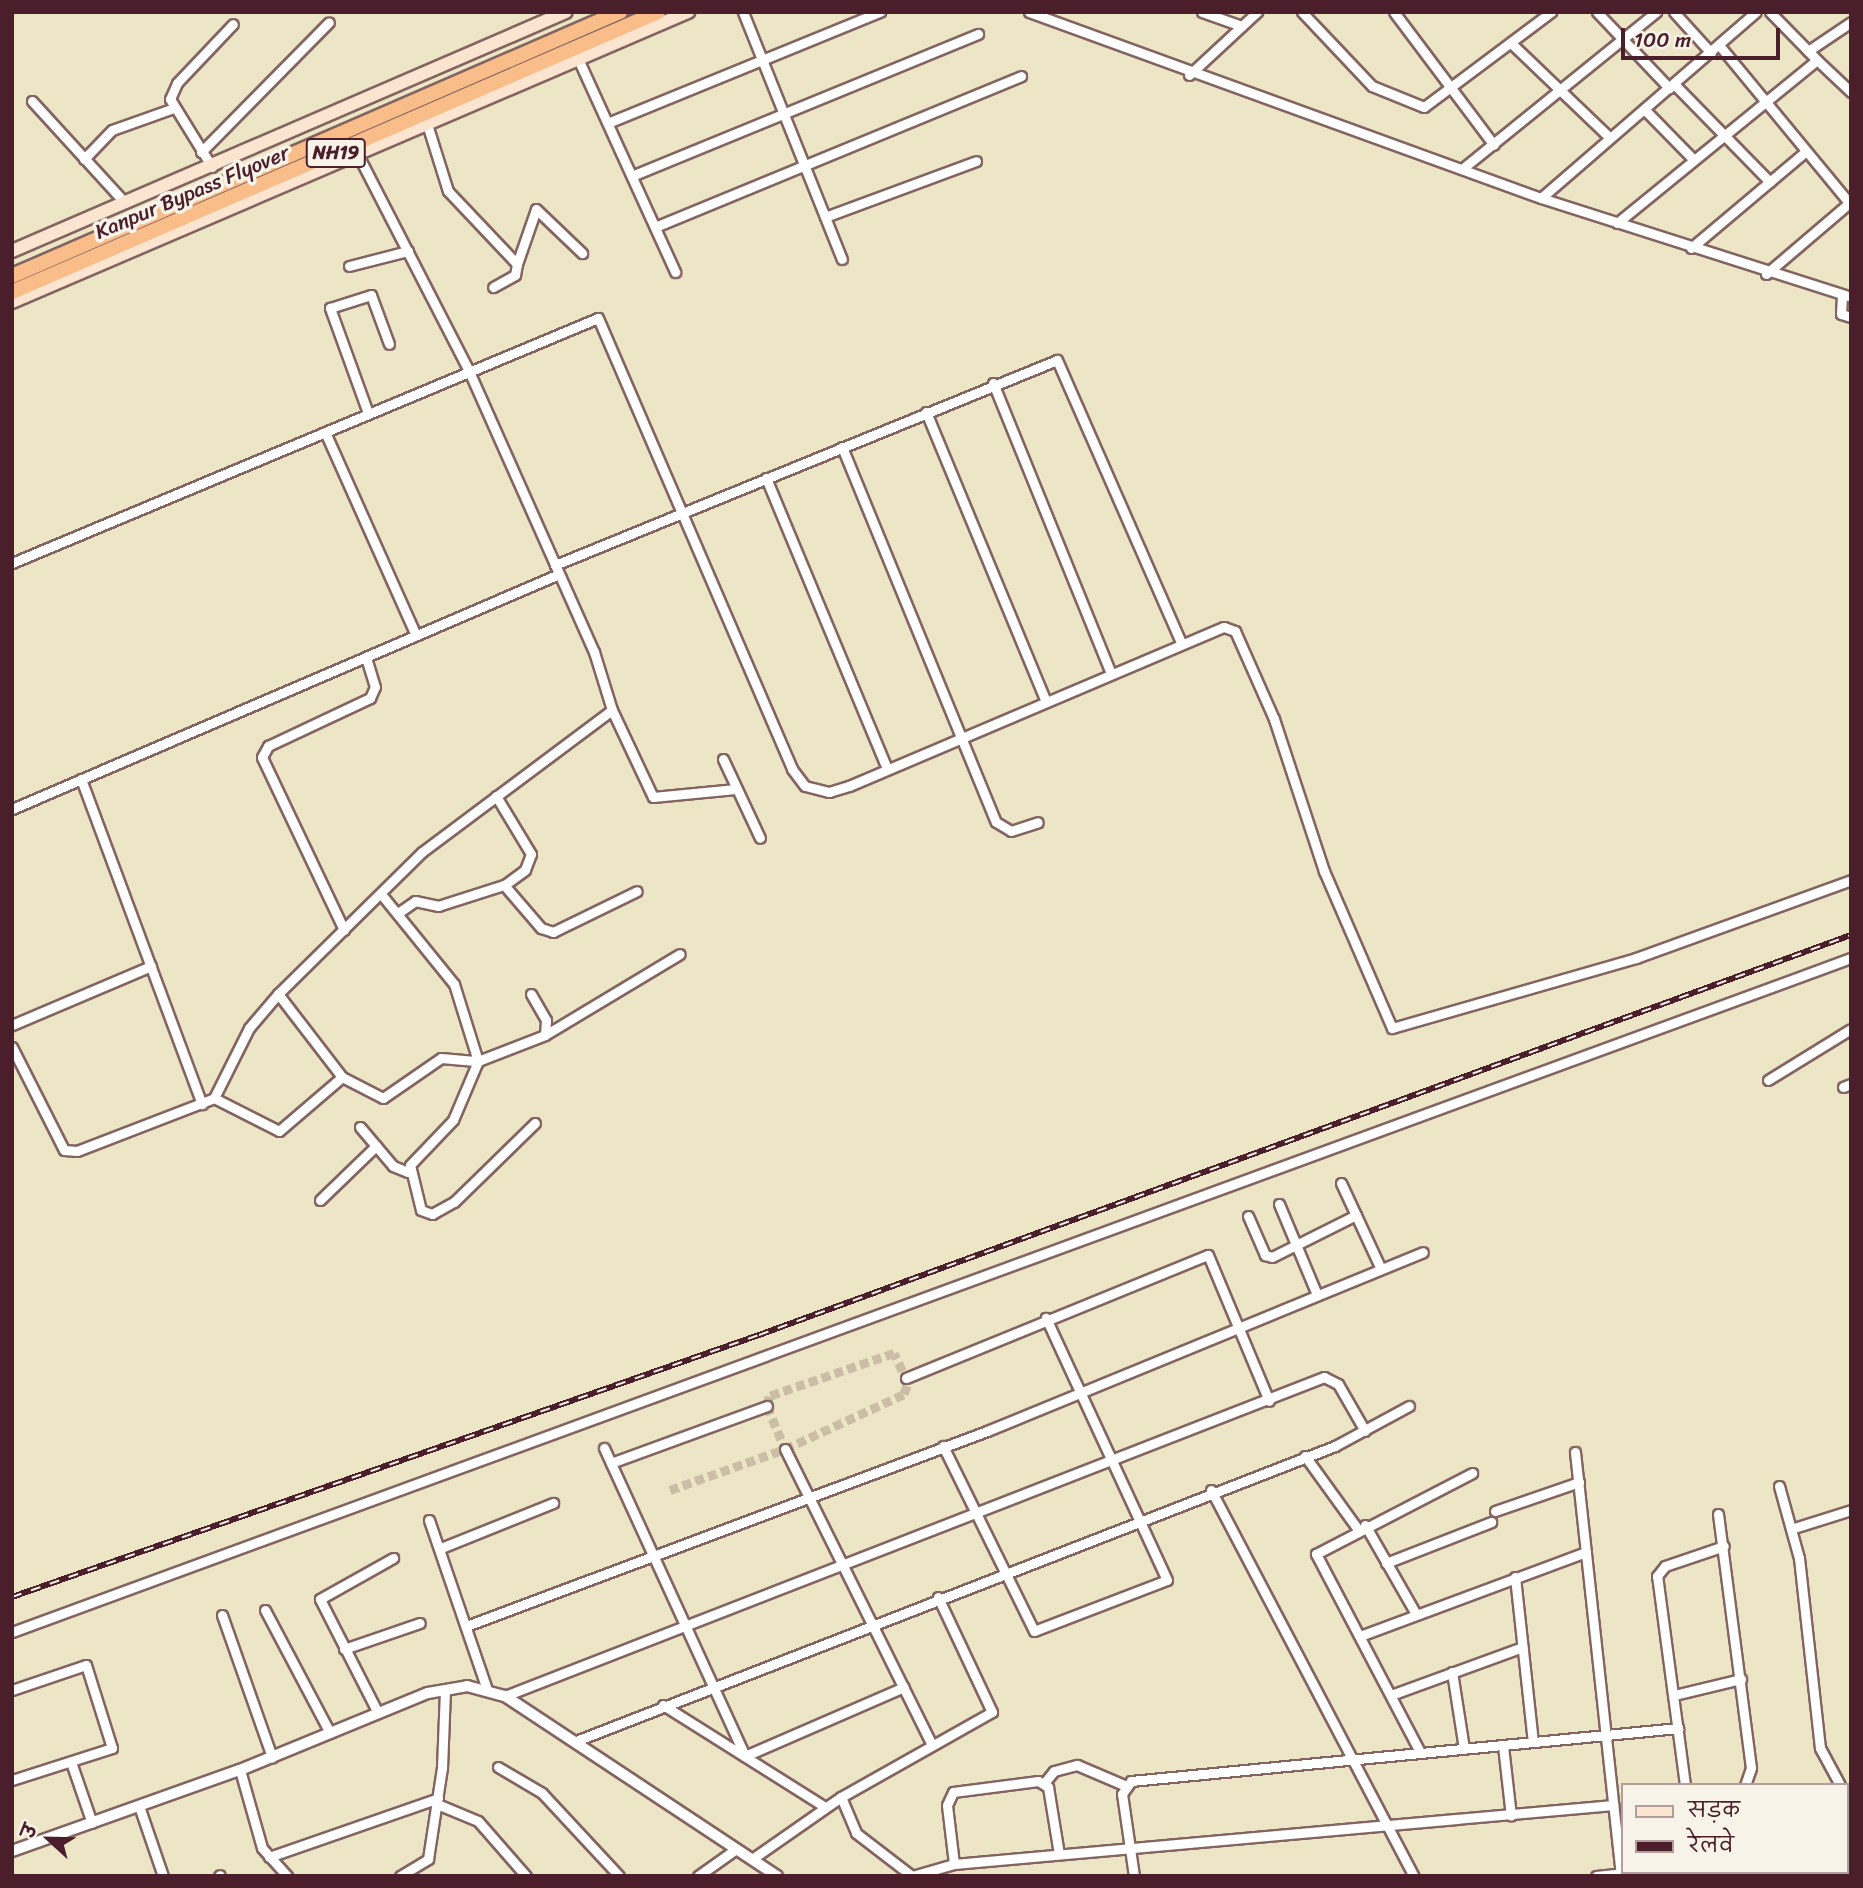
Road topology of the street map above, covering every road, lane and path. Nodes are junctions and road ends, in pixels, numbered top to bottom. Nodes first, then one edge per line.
1 (566, 12) edge
2 (620, 12) edge
3 (658, 12) edge
4 (688, 12) edge
5 (743, 12) edge
6 (880, 12) edge
7 (1029, 12) edge
8 (1202, 12) edge
9 (1257, 12) edge
10 (1302, 12) edge
11 (1394, 12) edge
12 (1551, 12) edge
13 (1597, 12) edge
14 (1656, 12) edge
15 (1674, 12) edge
16 (1756, 12) edge
17 (1770, 12) edge
18 (329, 22) dead end
19 (1851, 22) edge
20 (233, 24) dead end
21 (1242, 26) junction
22 (978, 34) dead end
23 (1623, 39) junction
24 (1512, 44) junction
25 (1719, 45) junction
26 (1808, 51) junction
27 (1711, 52) junction
28 (1817, 60) junction
29 (579, 61) junction
30 (761, 61) junction
31 (1189, 75) junction
32 (1021, 76) dead end
33 (1672, 86) junction
34 (1559, 91) junction
35 (1450, 92) junction
36 (1851, 92) edge
37 (1765, 100) junction
38 (32, 101) dead end
39 (171, 108) junction
40 (1644, 109) junction
41 (780, 111) junction
42 (610, 122) junction
43 (427, 124) junction
44 (1722, 132) junction
45 (1608, 136) junction
46 (1494, 145) junction
47 (1806, 151) junction
48 (201, 152) junction
49 (358, 155) junction
50 (1691, 157) junction
51 (84, 159) junction
52 (976, 161) dead end
53 (803, 165) junction
54 (212, 167) junction
55 (1462, 169) junction
56 (634, 175) junction
57 (1770, 182) junction
58 (1541, 198) junction
59 (125, 203) junction
60 (1850, 204) edge
61 (825, 217) junction
62 (1617, 223) junction
63 (655, 227) junction
64 (1691, 248) junction
65 (12, 251) edge
66 (408, 251) junction
67 (582, 253) dead end
68 (842, 259) dead end
69 (517, 264) junction
70 (349, 266) dead end
71 (675, 272) dead end
72 (1766, 274) junction
73 (12, 276) edge
74 (493, 287) dead end
75 (12, 292) edge
76 (1847, 296) edge
77 (12, 302) edge
78 (1851, 317) edge
79 (389, 344) dead end
80 (469, 371) junction
81 (993, 383) junction
82 (926, 412) junction
83 (368, 414) junction
84 (325, 432) junction
85 (842, 447) junction
86 (766, 478) junction
87 (681, 512) junction
88 (12, 563) edge
89 (557, 570) junction
90 (416, 635) junction
91 (1181, 643) junction
92 (366, 657) junction
93 (1110, 671) junction
94 (1045, 700) junction
95 (612, 710) junction
96 (963, 735) junction
97 (723, 759) dead end
98 (887, 768) junction
99 (80, 779) junction
100 (736, 789) junction
101 (496, 796) junction
102 (13, 807) edge
103 (1038, 822) dead end
104 (760, 838) dead end
105 (1851, 880) edge
106 (504, 885) junction
107 (637, 891) dead end
108 (381, 894) junction
109 (398, 914) junction
110 (344, 930) junction
111 (680, 954) dead end
112 (1851, 958) edge
113 (151, 966) junction
114 (278, 994) junction
115 (531, 994) dead end
116 (12, 1025) edge
117 (1851, 1029) edge
118 (545, 1035) junction
119 (12, 1047) edge
120 (478, 1061) junction
121 (342, 1077) junction
122 (1768, 1080) dead end
123 (214, 1098) junction
124 (202, 1104) junction
125 (535, 1123) dead end
126 (360, 1127) dead end
127 (376, 1146) junction
128 (408, 1172) junction
129 (1341, 1183) dead end
130 (320, 1200) dead end
131 (1279, 1204) dead end
132 (1356, 1215) junction
133 (1248, 1216) dead end
134 (1296, 1245) junction
135 (1423, 1252) dead end
136 (1381, 1269) junction
137 (1317, 1295) junction
138 (1046, 1318) junction
139 (1240, 1326) junction
140 (906, 1378) dead end
141 (1082, 1393) junction
142 (1269, 1402) junction
143 (767, 1406) dead end
144 (1409, 1406) dead end
145 (1365, 1431) junction
146 (943, 1446) junction
147 (604, 1448) dead end
148 (785, 1449) tunnel mouth
149 (1575, 1451) dead end
150 (1305, 1456) junction
151 (1112, 1461) junction
152 (611, 1463) junction
153 (1472, 1473) dead end
154 (1578, 1482) junction
155 (1779, 1486) dead end
156 (1211, 1490) junction
157 (809, 1497) junction
158 (553, 1503) dead end
159 (1851, 1510) edge
160 (1496, 1511) dead end
161 (1718, 1514) dead end
162 (979, 1516) junction
163 (1142, 1519) junction
164 (429, 1520) dead end
165 (1491, 1522) dead end
166 (1361, 1527) junction
167 (1794, 1528) junction
168 (1724, 1546) junction
169 (441, 1548) junction
170 (1586, 1552) junction
171 (651, 1557) junction
172 (393, 1558) dead end
173 (1386, 1563) junction
174 (843, 1567) junction
175 (1008, 1572) junction
176 (1515, 1577) junction
177 (938, 1597) junction
178 (265, 1610) dead end
179 (1416, 1614) junction
180 (222, 1615) dead end
181 (420, 1623) dead end
182 (871, 1624) junction
183 (469, 1625) junction
184 (685, 1630) junction
185 (12, 1632) edge
186 (1360, 1636) junction
187 (1522, 1647) junction
188 (344, 1649) junction
189 (1452, 1672) junction
190 (1741, 1679) junction
191 (904, 1687) junction
192 (487, 1689) junction
193 (712, 1689) junction
194 (12, 1690) edge
195 (445, 1690) junction
196 (1391, 1695) junction
197 (1674, 1695) junction
198 (505, 1696) junction
199 (663, 1705) junction
200 (378, 1713) junction
201 (1678, 1728) junction
202 (330, 1733) junction
203 (1606, 1734) junction
204 (576, 1741) junction
205 (1533, 1742) junction
206 (932, 1745) junction
207 (1503, 1745) junction
208 (1464, 1749) junction
209 (1420, 1752) junction
210 (745, 1756) junction
211 (272, 1757) junction
212 (1352, 1758) junction
213 (72, 1765) junction
214 (498, 1767) dead end
215 (240, 1770) junction
216 (12, 1780) edge
217 (1045, 1782) junction
218 (1685, 1783) edge
219 (1746, 1783) edge
220 (1839, 1783) edge
221 (1124, 1785) junction
222 (841, 1797) junction
223 (438, 1801) junction
224 (1613, 1805) junction
225 (139, 1806) junction
226 (825, 1807) junction
227 (1511, 1816) junction
228 (92, 1823) junction
229 (1388, 1828) junction
230 (736, 1849) junction
231 (1130, 1849) junction
232 (12, 1851) edge
233 (1059, 1854) junction
234 (269, 1857) junction
235 (752, 1859) junction
236 (954, 1864) junction
237 (1621, 1874) joint
238 (163, 1876) edge
239 (287, 1876) edge
240 (400, 1876) edge
241 (526, 1876) edge
242 (619, 1876) edge
243 (698, 1876) edge
244 (777, 1876) edge
245 (912, 1876) edge
246 (1134, 1876) edge
247 (1414, 1876) edge
248 (1596, 1876) edge

1 - 54 main road
2 - 73 highway, Kanpur Bypass Flyover / NH19
3 - 75 highway, Kanpur Bypass Flyover / NH19
4 - 29 main road
5 - 30 street
6 - 30 street
7 - 31 street
8 - 21 street
9 - 21 street
10 - 35 street
11 - 35 street
12 - 24 street
13 - 23 street
14 - 23 street
15 - 27 street
16 - 25 street
17 - 26 street
18 - 48 street
19 - 26 street
20 - 39 street
21 - 31 street
22 - 41 street
23 - 33 street
23 - 34 street
24 - 34 street
24 - 35 street
25 - 27 street
25 - 37 street
26 - 28 street
27 - 33 street
28 - 36 street
28 - 37 street
29 - 42 street
29 - 43 main road
30 - 41 street
30 - 42 street
31 - 55 street
32 - 53 street
33 - 40 street
33 - 44 street
34 - 45 street
34 - 46 street
35 - 46 street
37 - 44 street
37 - 47 street
38 - 51 street
39 - 48 street
39 - 51 street
40 - 45 street
40 - 50 street
41 - 53 street
41 - 56 street
42 - 56 street
43 - 49 main road
43 - 69 street
44 - 50 street
44 - 57 street
45 - 58 street
46 - 55 street
47 - 57 street
47 - 60 street
48 - 54 street
49 - 66 street
49 - 77 main road
50 - 62 street
51 - 59 street
52 - 61 street
53 - 61 street
53 - 63 street
54 - 59 main road
55 - 58 street
56 - 63 street
57 - 64 street
58 - 62 street
59 - 65 main road
60 - 72 street
61 - 68 street
62 - 64 street
63 - 71 street
64 - 72 street
66 - 70 street
66 - 80 street
67 - 69 street
69 - 74 street
72 - 76 street
76 - 78 street
79 - 83 street
80 - 83 street
80 - 87 street
80 - 89 street
81 - 82 street
81 - 91 street
81 - 93 street
82 - 85 street
82 - 94 street
83 - 84 street
84 - 88 street
84 - 90 street
85 - 86 street
85 - 96 street
86 - 87 street
86 - 98 street
87 - 89 street
87 - 98 street
89 - 90 street
89 - 95 street
90 - 92 street
91 - 93 street
91 - 105 street
92 - 99 street
92 - 110 street
93 - 94 street
94 - 96 street
95 - 100 street
95 - 101 street
96 - 98 street
96 - 103 street
97 - 100 street
99 - 102 street
99 - 113 street
100 - 104 street
101 - 106 street
101 - 108 street
106 - 107 street
106 - 109 street
108 - 109 street
108 - 110 street
109 - 120 street
110 - 114 street
111 - 118 street
112 - 185 street
113 - 116 street
113 - 124 street
114 - 121 street
114 - 123 street
115 - 118 street
117 - 122 street
118 - 120 street
119 - 124 street
120 - 121 street
120 - 128 street
121 - 123 street
123 - 124 street
125 - 128 street
126 - 127 street
127 - 128 street
127 - 130 street
129 - 132 street
131 - 134 street
132 - 134 street
132 - 136 street
133 - 134 street
134 - 137 street
135 - 136 street
136 - 137 street
137 - 139 street
138 - 139 street
138 - 140 street
138 - 141 street
139 - 141 street
139 - 142 street
141 - 146 street
141 - 151 street
142 - 145 street
142 - 151 street
143 - 152 street
144 - 145 street
145 - 150 street
146 - 157 street
146 - 162 street
147 - 152 street
148 - 157 street
149 - 154 street
150 - 156 street
150 - 166 street
151 - 162 street
151 - 163 street
152 - 171 street
153 - 166 street
154 - 160 street
154 - 170 street
155 - 167 street
156 - 163 street
156 - 212 street
157 - 171 street
157 - 174 street
158 - 169 street
159 - 167 street
161 - 168 street
162 - 174 street
162 - 175 street
163 - 175 street
163 - 175 street
164 - 169 street
165 - 173 street
166 - 173 street
166 - 186 street
167 - 220 street
168 - 190 street
168 - 197 street
169 - 183 street
170 - 176 street
170 - 203 street
171 - 183 street
171 - 184 street
172 - 188 street
173 - 179 street
174 - 182 street
174 - 184 street
175 - 177 street
176 - 179 street
176 - 187 street
177 - 182 street
177 - 206 street
178 - 202 street
179 - 186 street
180 - 211 street
181 - 188 street
182 - 191 street
182 - 193 street
183 - 192 street
184 - 193 street
184 - 198 street
186 - 196 street
187 - 189 street
187 - 205 street
188 - 200 street
189 - 196 street
189 - 208 street
190 - 197 street
190 - 219 street
191 - 206 street
191 - 210 street
192 - 195 street
192 - 198 street
193 - 199 street
193 - 210 street
194 - 213 street
195 - 200 street
195 - 223 street
196 - 209 street
197 - 201 street
198 - 204 street
199 - 204 street
199 - 210 street
200 - 202 street
201 - 203 street
201 - 218 street
202 - 211 street
203 - 205 street
203 - 224 street
204 - 230 street
205 - 207 street
206 - 222 street
207 - 208 street
207 - 227 street
208 - 209 street
209 - 212 street
210 - 226 street
211 - 215 street
212 - 221 street
212 - 229 street
213 - 216 street
213 - 228 street
214 - 242 street
215 - 225 street
215 - 234 street
217 - 221 street
217 - 233 street
217 - 236 street
221 - 231 street
222 - 226 street
222 - 245 street
223 - 234 street
223 - 240 street
223 - 241 street
224 - 227 street
224 - 237 street
225 - 228 street
225 - 238 street
226 - 235 street
227 - 229 street
228 - 232 street
229 - 231 street
229 - 247 street
230 - 235 street
230 - 243 street
231 - 233 street
231 - 246 street
233 - 236 street
234 - 239 street
235 - 244 street
236 - 245 street
237 - 248 street

